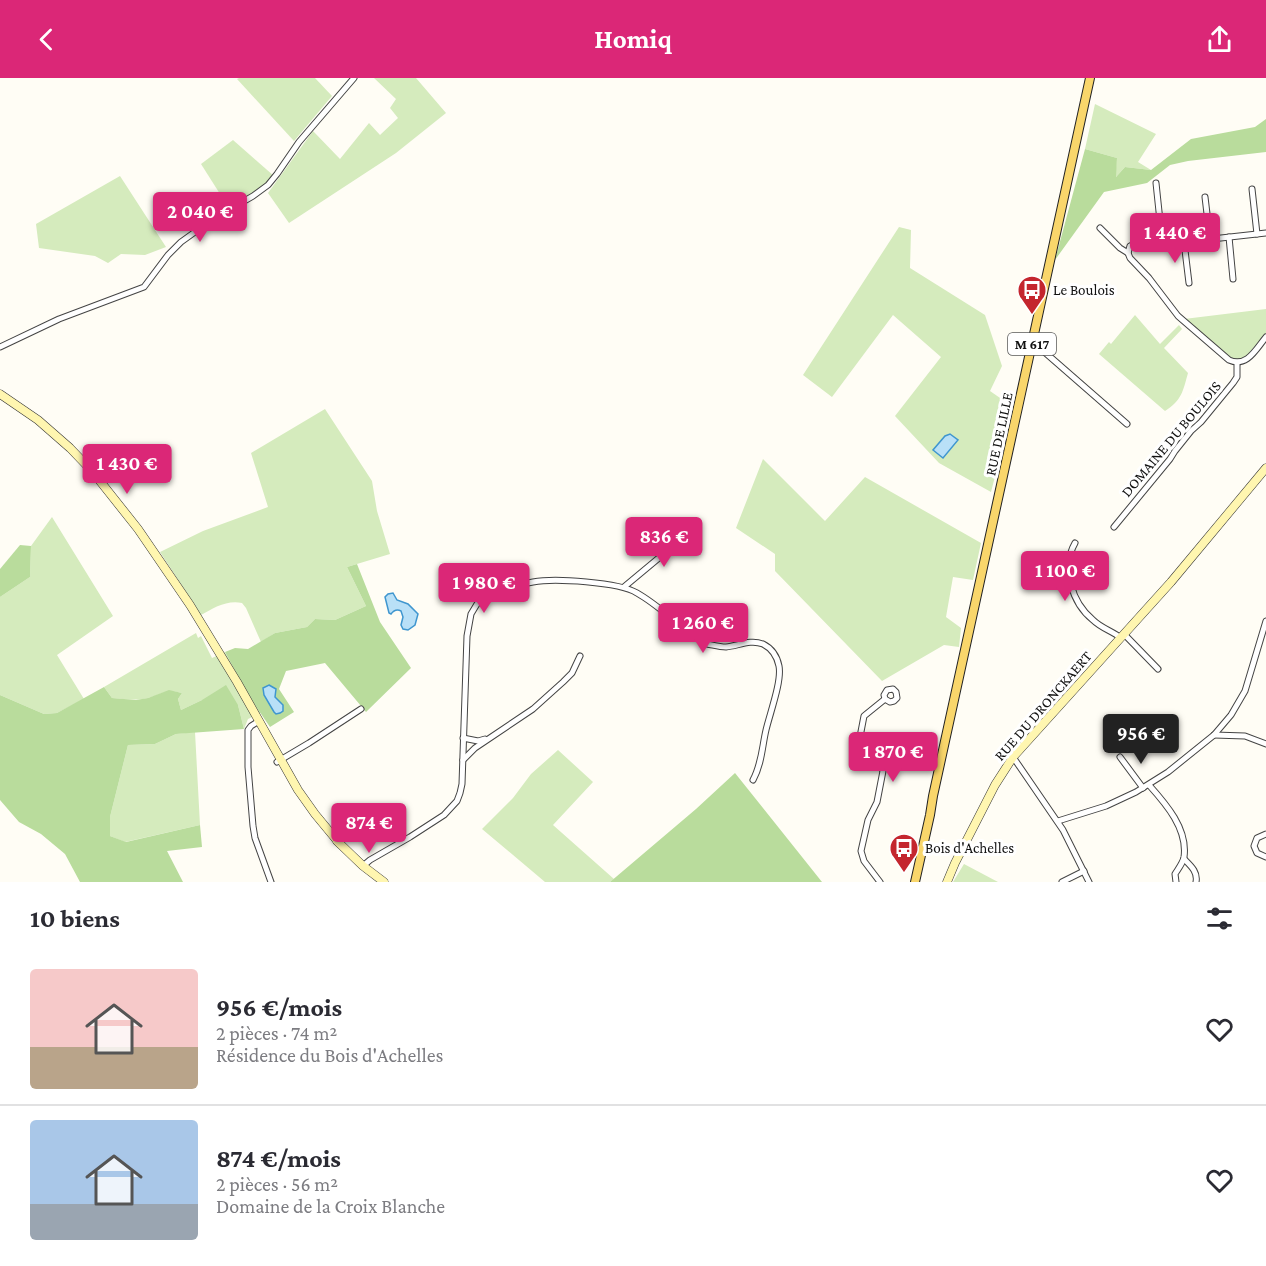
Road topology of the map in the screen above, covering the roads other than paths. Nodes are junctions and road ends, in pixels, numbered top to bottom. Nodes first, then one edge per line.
1 (354, 78) edge
2 (1090, 78) edge
3 (1156, 183) dead end
4 (1252, 189) dead end
5 (1205, 197) dead end
6 (1100, 228) dead end
7 (1266, 233) edge
8 (1257, 234) junction
9 (1229, 237) junction
10 (1210, 239) junction
11 (1162, 240) junction
12 (1184, 243) junction
13 (1128, 253) junction
14 (1233, 279) dead end
15 (1189, 283) dead end
16 (1266, 337) edge
17 (1033, 342) junction
18 (0, 346) edge
19 (1237, 363) junction
20 (0, 394) edge
21 (1126, 424) dead end
22 (1266, 468) edge
23 (1114, 526) dead end
24 (690, 532) dead end
25 (1075, 543) dead end
26 (624, 587) junction
27 (1266, 621) edge
28 (1122, 636) junction
29 (579, 656) dead end
30 (1158, 669) dead end
31 (885, 699) dead end
32 (361, 709) dead end
33 (257, 722) junction
34 (1214, 735) junction
35 (463, 738) junction
36 (487, 739) junction
37 (1266, 744) edge
38 (1013, 757) junction
39 (1120, 757) dead end
40 (279, 760) junction
41 (463, 760) junction
42 (753, 780) dead end
43 (1146, 786) junction
44 (933, 796) junction
45 (1058, 821) junction
46 (1266, 834) edge
47 (1266, 857) edge
48 (1184, 859) junction
49 (363, 866) junction
50 (1084, 871) junction
51 (879, 880) edge
52 (271, 882) edge
53 (384, 882) edge
54 (909, 882) edge
55 (915, 882) edge
56 (945, 882) edge
57 (1062, 882) edge
58 (1089, 882) edge
59 (1176, 882) edge
60 (1196, 882) edge

1 - 18 street
2 - 17 main road, RUE DE LILLE / M 617
3 - 11 street
4 - 8 street
5 - 10 street
6 - 13 street
7 - 8 street
8 - 9 street
9 - 10 street
9 - 14 street
10 - 12 street
11 - 12 street
11 - 13 street
12 - 15 street
13 - 19 street
16 - 19 street
17 - 21 street
17 - 44 main road, RUE DE LILLE / M 617
19 - 23 street, DOMAINE DU BOULOIS
20 - 33 main road
22 - 28 main road, RUE DU DRONCKAERT
24 - 26 street
25 - 28 street
26 - 35 street
26 - 42 street
27 - 34 street
28 - 30 street
28 - 38 main road, RUE DU DRONCKAERT
29 - 36 street
31 - 51 street
32 - 40 street
33 - 40 main road
33 - 52 street
34 - 37 street
34 - 43 street
35 - 36 street
35 - 41 street
36 - 41 street
38 - 45 street
38 - 56 main road, RUE DU DRONCKAERT
39 - 43 street
40 - 49 main road
41 - 49 street
43 - 45 street
43 - 48 street
44 - 54 main road, RUE DE LILLE / M 617
44 - 55 main road, RUE DE LILLE / M 617
45 - 50 street
46 - 47 street
48 - 59 street
48 - 60 street
49 - 53 main road
50 - 57 street
50 - 58 street

